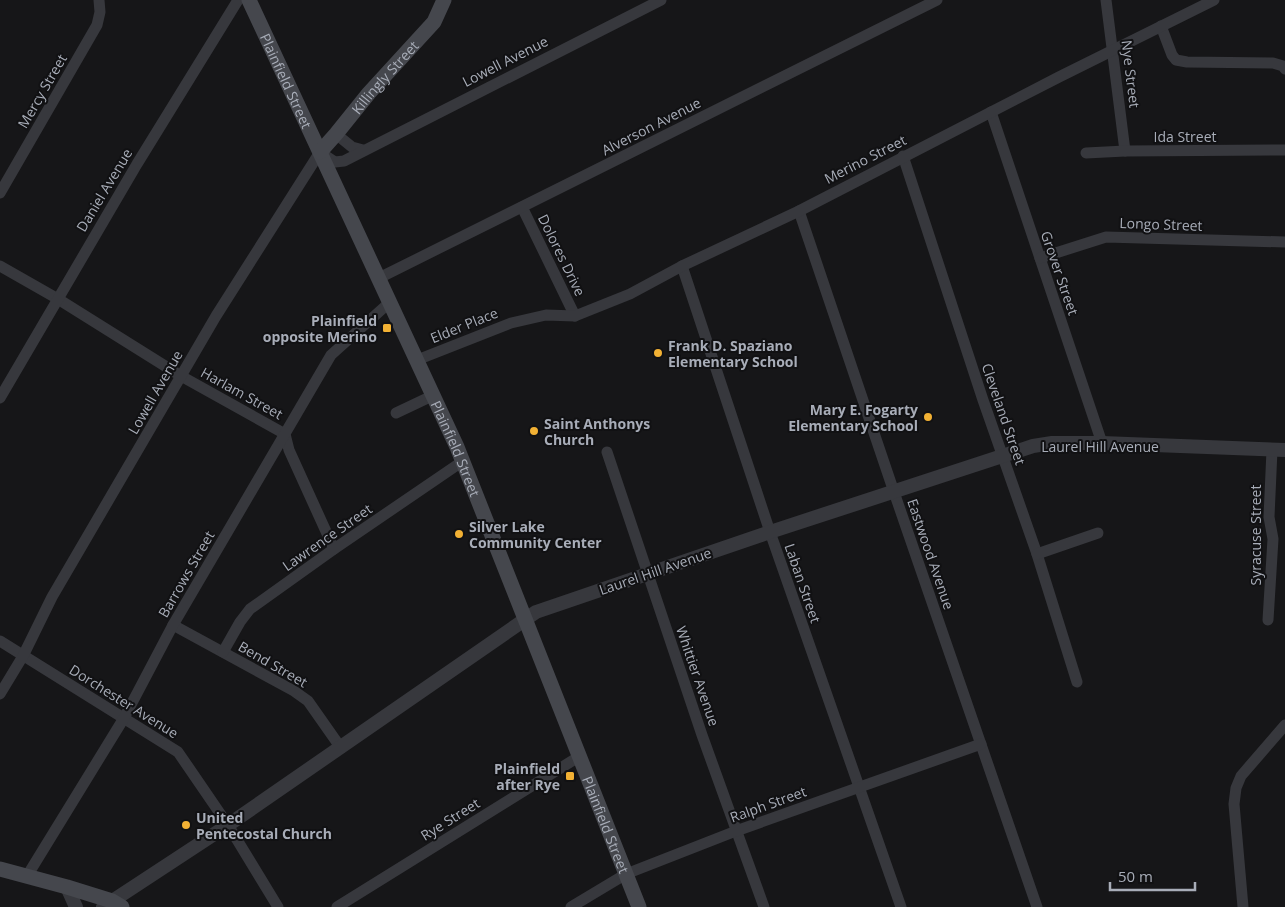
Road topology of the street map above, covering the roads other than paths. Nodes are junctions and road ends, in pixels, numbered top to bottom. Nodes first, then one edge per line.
1 (99, 0) edge
2 (238, 0) edge
3 (249, 0) edge
4 (444, 0) edge
5 (661, 0) edge
6 (937, 0) edge
7 (1106, 0) edge
8 (1214, 0) edge
9 (1161, 26) junction
10 (1113, 50) junction
11 (1285, 69) edge
12 (990, 112) junction
13 (336, 134) junction
14 (362, 150) junction
15 (1285, 150) edge
16 (1125, 151) junction
17 (320, 152) junction
18 (1086, 153) dead end
19 (903, 156) junction
20 (0, 194) edge
21 (522, 207) junction
22 (799, 211) junction
23 (1285, 242) edge
24 (1040, 258) junction
25 (0, 266) edge
26 (682, 266) junction
27 (379, 278) junction
28 (58, 299) junction
29 (390, 302) junction
30 (575, 316) junction
31 (523, 320) joint
32 (417, 360) junction
33 (181, 376) junction
34 (434, 395) junction
35 (0, 398) edge
36 (396, 413) dead end
37 (285, 434) junction
38 (1102, 443) junction
39 (1278, 450) edge
40 (606, 452) dead end
41 (1002, 456) junction
42 (463, 461) junction
43 (894, 492) junction
44 (770, 532) junction
45 (1098, 533) dead end
46 (334, 549) junction
47 (1037, 554) junction
48 (647, 574) junction
49 (525, 619) junction
50 (1268, 620) dead end
51 (173, 625) junction
52 (0, 641) edge
53 (223, 652) junction
54 (23, 656) junction
55 (1077, 682) dead end
56 (0, 694) edge
57 (124, 718) junction
58 (1285, 725) edge
59 (981, 744) junction
60 (341, 748) junction
61 (580, 756) junction
62 (859, 788) junction
63 (228, 825) junction
64 (736, 831) junction
65 (0, 870) edge
66 (626, 874) junction
67 (27, 876) junction
68 (68, 887) junction
69 (112, 905) edge
70 (76, 907) edge
71 (278, 907) edge
72 (336, 907) edge
73 (571, 907) edge
74 (639, 907) edge
75 (764, 907) edge
76 (901, 907) edge
77 (1037, 907) edge
78 (1243, 907) edge

1 - 20 street, Mercy Street
2 - 28 street, Daniel Avenue
3 - 17 main road, Plainfield Street
4 - 13 main road, Killingly Street
5 - 14 street, Lowell Avenue
6 - 21 street, Alverson Avenue
7 - 10 street, Nye Street
8 - 9 street, Merino Street
9 - 10 street, Merino Street
9 - 11 street
10 - 12 street, Merino Street
10 - 16 street, Nye Street
12 - 19 street, Merino Street
12 - 24 street, Grover Street
13 - 14 street
13 - 17 main road, Killingly Street
14 - 17 street, Lowell Avenue
15 - 16 street, Ida Street
16 - 18 street, Ida Street
17 - 27 main road, Plainfield Street
17 - 33 street, Lowell Avenue
19 - 22 street, Merino Street
19 - 41 street, Cleveland Street
21 - 27 street, Alverson Avenue
21 - 30 street, Dolores Drive
22 - 26 street, Merino Street
22 - 43 street, Eastwood Avenue
23 - 24 street, Longo Street
24 - 38 street, Grover Street
25 - 28 street, Harlam Street
26 - 30 street, Merino Street
26 - 44 street, Laban Street
27 - 29 main road, Plainfield Street
28 - 33 street, Harlam Street
28 - 35 street, Daniel Avenue
29 - 32 main road, Plainfield Street
29 - 37 street, Barrows Street
30 - 31 street, Merino Street
31 - 32 street, Elder Place
32 - 34 main road, Plainfield Street
33 - 37 street, Harlam Street
33 - 54 street, Lowell Avenue
34 - 36 street
34 - 42 main road, Plainfield Street
37 - 46 street, Harlam Street
37 - 51 street, Barrows Street
38 - 39 street, Laurel Hill Avenue
38 - 41 street, Laurel Hill Avenue
39 - 50 street, Syracuse Street
40 - 48 street, Whittier Avenue
41 - 43 street, Laurel Hill Avenue
41 - 47 street, Cleveland Street
42 - 46 street, Lawrence Street
42 - 49 main road, Plainfield Street
43 - 44 street, Laurel Hill Avenue
43 - 59 street, Eastwood Avenue
44 - 48 street, Laurel Hill Avenue
44 - 62 street, Laban Street
45 - 47 street
46 - 53 street, Lawrence Street
47 - 55 street, Cleveland Street
48 - 49 street, Laurel Hill Avenue
48 - 64 street, Whittier Avenue
49 - 60 street, Laurel Hill Avenue
49 - 61 main road, Plainfield Street
51 - 53 street, Bend Street
51 - 57 street, Barrows Street
52 - 54 street, Dorchester Avenue
53 - 60 street, Bend Street
54 - 56 street, Lowell Avenue
54 - 57 street, Dorchester Avenue
57 - 63 street, Dorchester Avenue
57 - 67 street, Barrows Street
58 - 78 street
59 - 62 street, Ralph Street
59 - 77 street, Eastwood Avenue
60 - 63 street, Laurel Hill Avenue
61 - 66 main road, Plainfield Street
61 - 72 street, Rye Street
62 - 64 street, Ralph Street
62 - 76 street, Laban Street
63 - 69 street, Laurel Hill Avenue
63 - 71 street, Dorchester Avenue
64 - 66 street, Ralph Street
64 - 75 street, Whittier Avenue
65 - 67 main road
66 - 73 street, Ralph Street
66 - 74 main road, Plainfield Street
67 - 68 main road
68 - 69 main road
68 - 70 street

